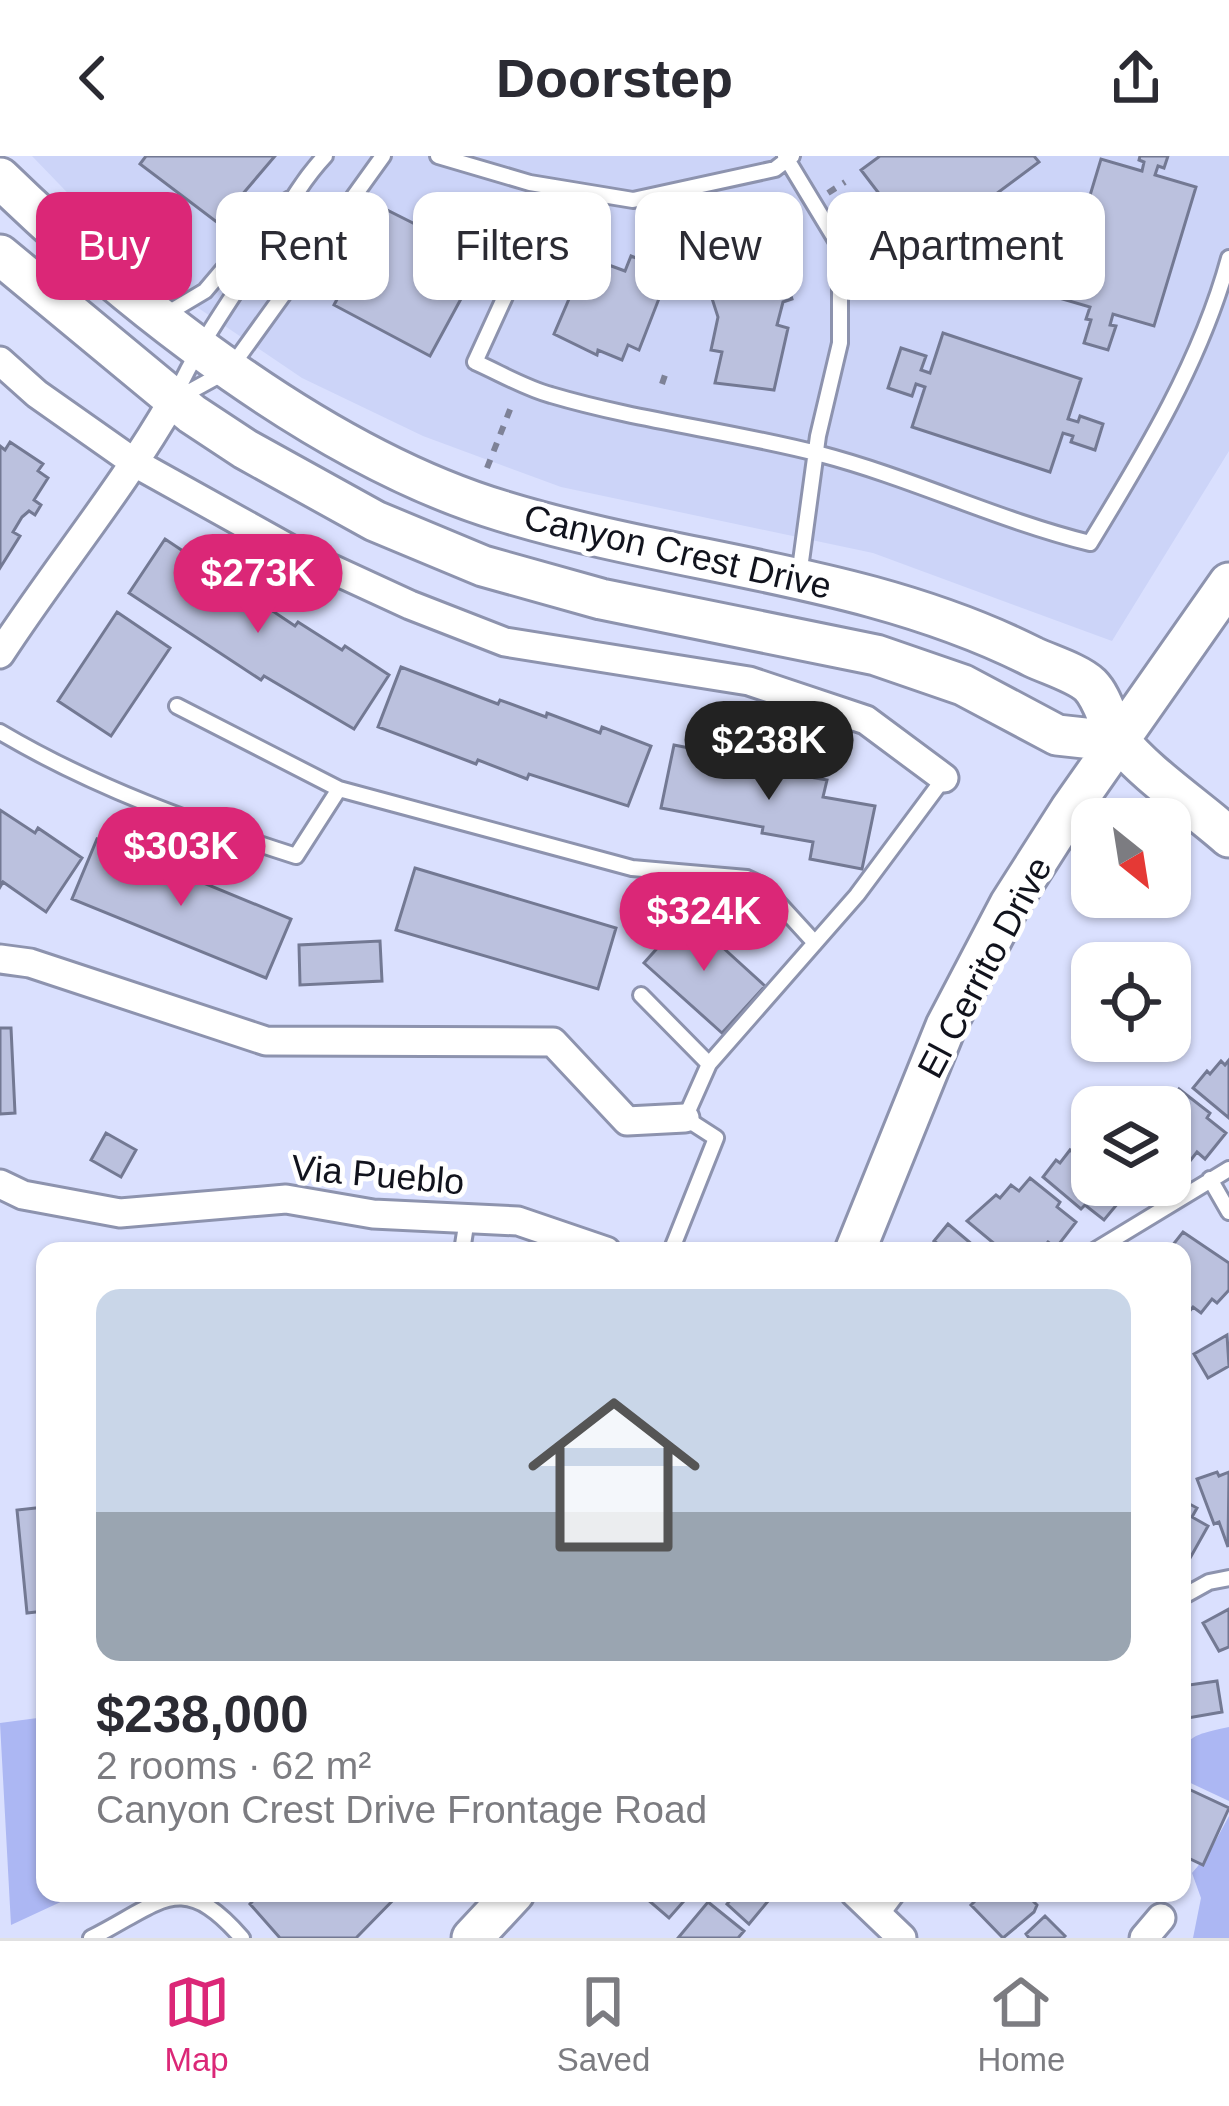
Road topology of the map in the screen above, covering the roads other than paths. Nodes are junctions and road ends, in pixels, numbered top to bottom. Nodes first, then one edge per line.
1 (325, 156) edge
2 (383, 156) edge
3 (438, 156) edge
4 (788, 157) edge
5 (0, 178) edge
6 (547, 186) junction
7 (296, 192) edge
8 (0, 255) edge
9 (1229, 258) edge
10 (216, 278) edge
11 (237, 300) edge
12 (162, 317) junction
13 (213, 358) junction
14 (0, 361) edge
15 (173, 400) junction
16 (815, 453) junction
17 (135, 463) junction
18 (798, 578) junction
19 (1229, 584) edge
20 (0, 654) edge
21 (177, 706) dead end
22 (0, 732) edge
23 (1120, 742) junction
24 (944, 778) joint
25 (339, 788) junction
26 (1229, 837) edge
27 (815, 943) junction
28 (0, 958) edge
29 (641, 995) dead end
30 (709, 1064) junction
31 (685, 1118) junction
32 (1229, 1169) edge
33 (1210, 1179) junction
34 (0, 1184) edge
35 (1229, 1212) edge
36 (467, 1219) junction
37 (463, 1242) edge
38 (580, 1242) edge
39 (675, 1242) edge
40 (859, 1242) edge
41 (1108, 1242) edge
42 (1229, 1578) edge
43 (1191, 1592) edge
44 (163, 1902) edge
45 (205, 1902) edge
46 (506, 1902) edge
47 (864, 1902) edge
48 (891, 1902) edge
49 (880, 1917) junction
50 (91, 1938) edge
51 (242, 1938) edge
52 (472, 1938) edge
53 (902, 1938) edge

1 - 7 lane
2 - 13 lane
3 - 6 lane
4 - 6 lane
4 - 16 lane
5 - 12 main road, Canyon Crest Drive
6 - 16 lane
8 - 15 main road, Canyon Crest Drive
9 - 16 lane
10 - 12 lane
11 - 13 lane
12 - 13 main road, Canyon Crest Drive
13 - 15 lane
13 - 15 lane
13 - 18 main road, Canyon Crest Drive
14 - 17 street
15 - 17 street
15 - 23 main road, Canyon Crest Drive
16 - 18 lane
17 - 20 street
17 - 24 street
18 - 23 main road, Canyon Crest Drive
19 - 23 main road, El Cerrito Drive
21 - 25 lane
22 - 25 lane
23 - 26 main road, Canyon Crest Drive
23 - 40 main road, El Cerrito Drive
24 - 27 lane
25 - 27 lane
27 - 30 lane
28 - 31 street
29 - 30 lane
30 - 31 lane
31 - 39 lane
32 - 33 lane
33 - 35 lane
33 - 41 lane
34 - 36 street, Via Pueblo
36 - 37 lane
36 - 38 street, Via Pueblo
42 - 43 lane
44 - 50 lane
45 - 51 lane
46 - 52 main road
47 - 49 street
48 - 49 lane
49 - 53 street

